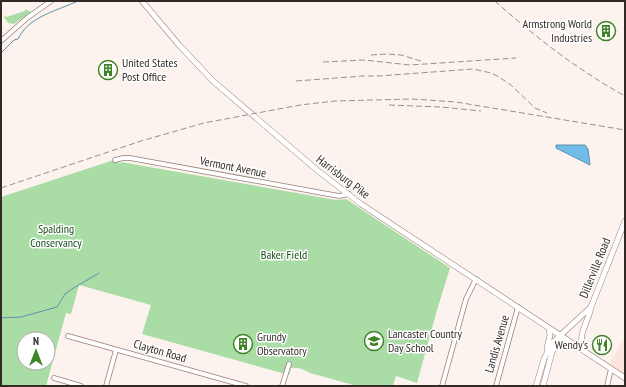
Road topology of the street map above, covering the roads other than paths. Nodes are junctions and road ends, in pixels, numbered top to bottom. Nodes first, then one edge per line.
1 (51, 1) edge
2 (142, 1) edge
3 (1, 41) edge
4 (115, 160) dead end
5 (349, 194) junction
6 (625, 221) edge
7 (476, 279) junction
8 (518, 307) junction
9 (590, 307) junction
10 (549, 328) junction
11 (68, 336) dead end
12 (561, 336) junction
13 (116, 350) junction
14 (585, 352) junction
15 (544, 359) junction
16 (288, 364) dead end
17 (611, 369) junction
18 (54, 378) dead end
19 (625, 378) edge
20 (81, 386) edge
21 (106, 386) edge
22 (246, 386) edge
23 (282, 386) edge
24 (442, 386) edge
25 (496, 386) edge
26 (536, 386) edge
27 (542, 386) edge
28 (607, 386) edge

1 - 3 street
2 - 5 main road, Harrisburg Pike
4 - 5 street, Vermont Avenue
5 - 7 main road, Harrisburg Pike
6 - 9 main road, Dillerville Road
7 - 8 main road, Harrisburg Pike
7 - 24 street
8 - 10 main road, Harrisburg Pike
8 - 25 street, Landis Avenue
9 - 12 main road, Dillerville Road
9 - 14 main road
10 - 12 main road, Harrisburg Pike
10 - 15 main road
11 - 13 street, Clayton Road
12 - 14 main road, Harrisburg Pike
12 - 15 main road
12 - 27 main road
13 - 21 street
13 - 22 street, Clayton Road
14 - 17 main road, Harrisburg Pike
15 - 26 main road
16 - 23 street
17 - 19 main road, Harrisburg Pike
17 - 28 street
18 - 20 street

